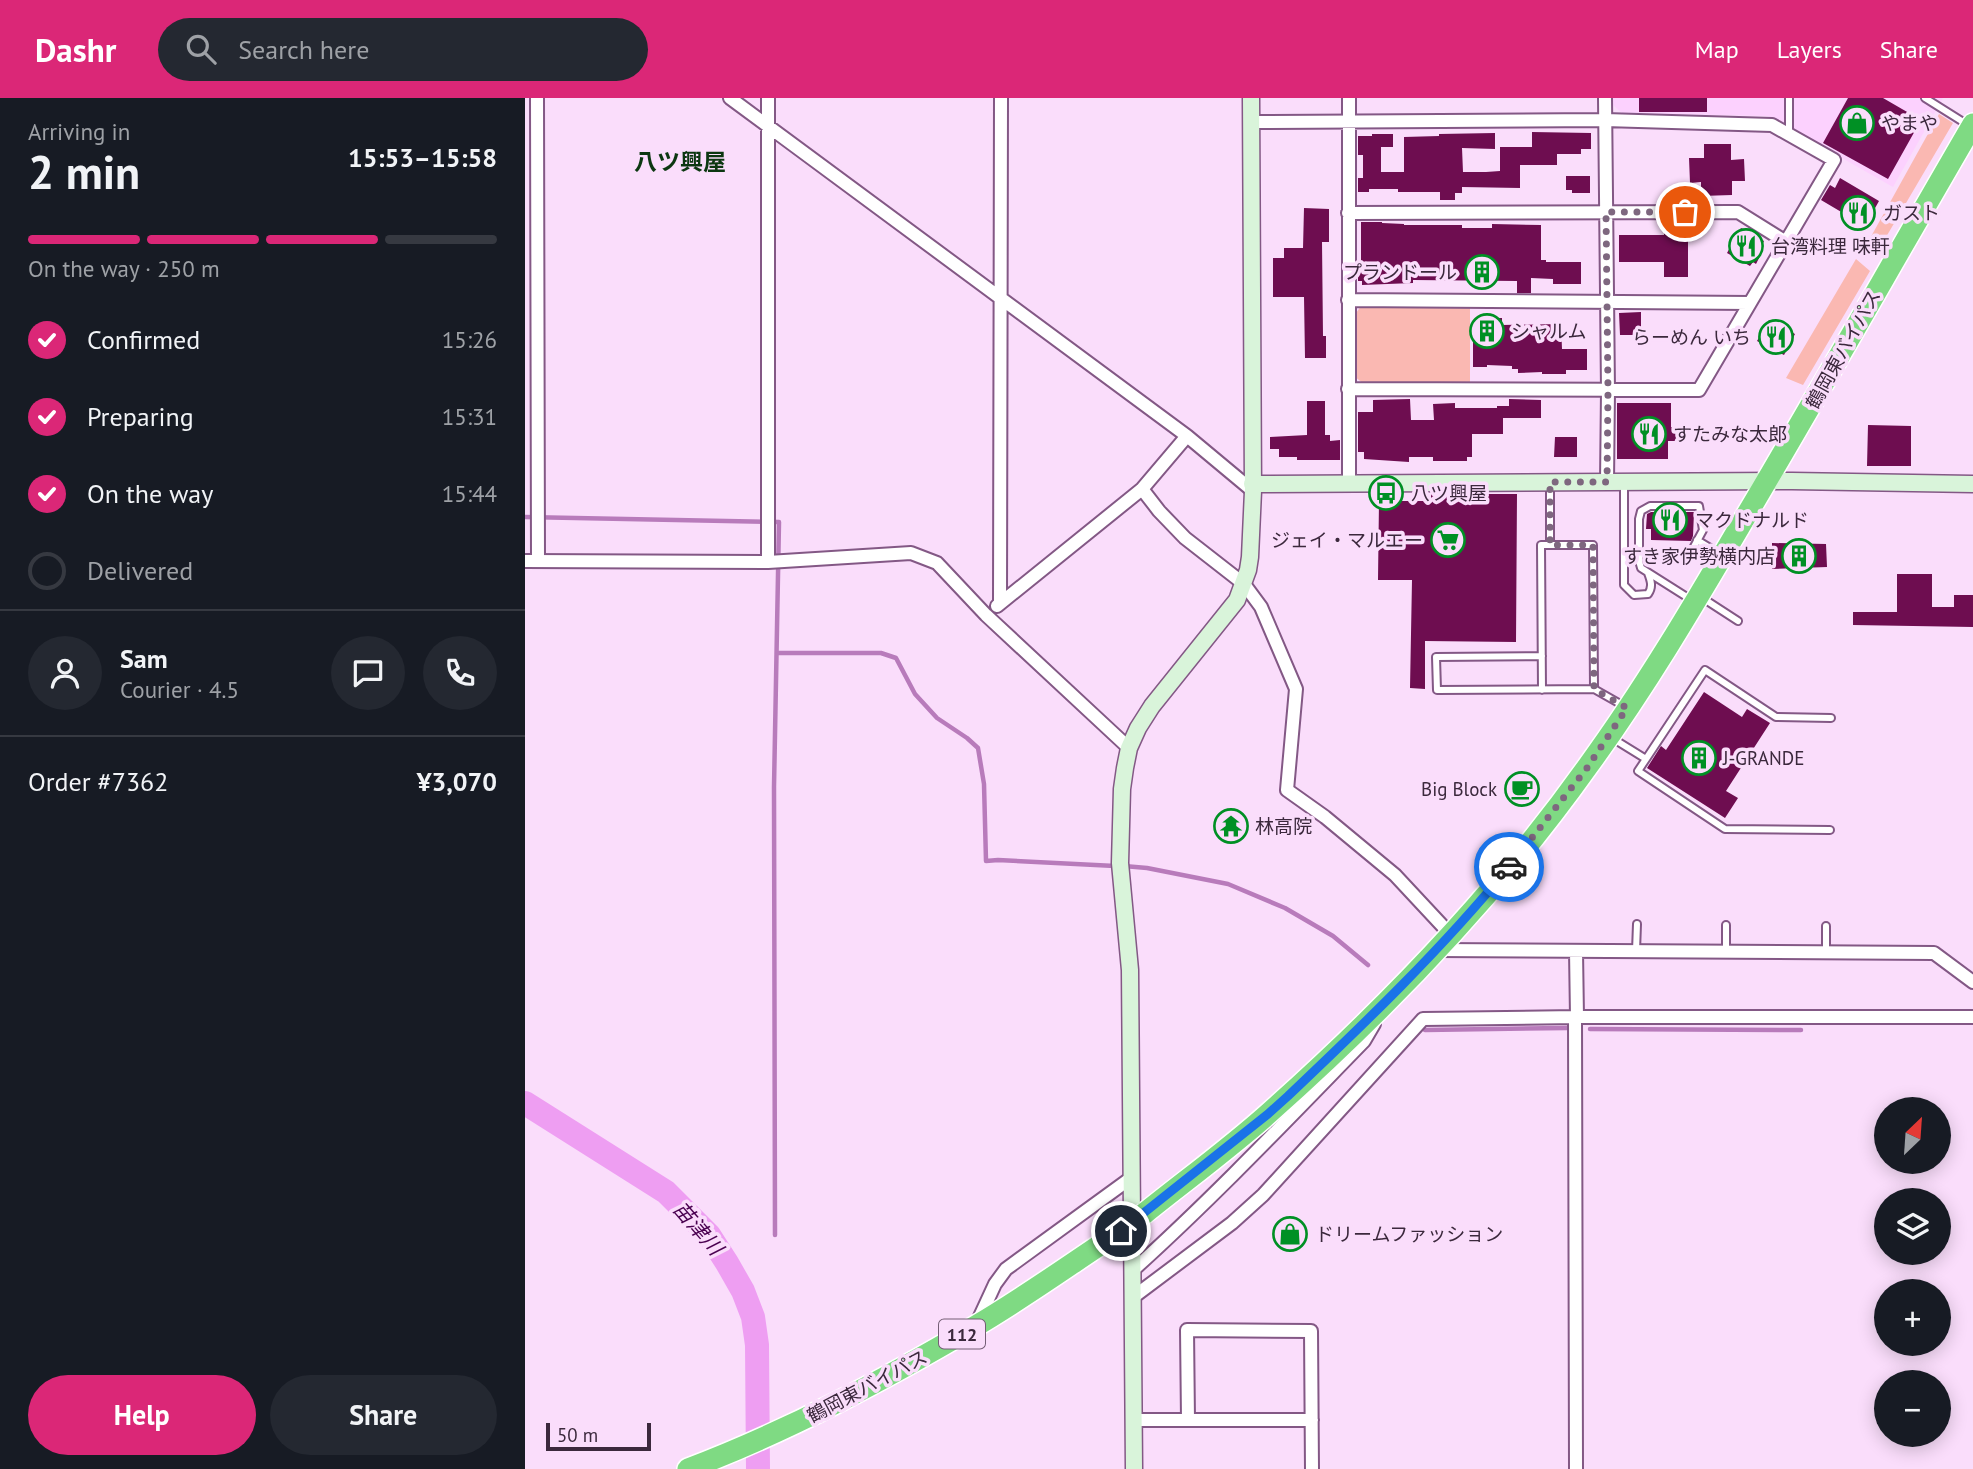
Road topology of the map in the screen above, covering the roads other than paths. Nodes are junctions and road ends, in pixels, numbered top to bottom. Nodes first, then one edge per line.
1 (537, 98) edge
2 (730, 98) edge
3 (768, 98) edge
4 (1001, 98) edge
5 (1251, 98) edge
6 (1349, 98) edge
7 (1605, 98) edge
8 (1789, 98) edge
9 (1925, 98) edge
10 (1605, 120) junction
11 (1349, 121) junction
12 (1251, 122) junction
13 (1972, 125) edge
14 (769, 127) junction
15 (1789, 135) junction
16 (1606, 212) junction
17 (1348, 213) junction
18 (1786, 242) junction
19 (1001, 300) junction
20 (1348, 300) junction
21 (1606, 303) junction
22 (1749, 303) junction
23 (1348, 389) junction
24 (1608, 391) junction
25 (1187, 436) junction
26 (1767, 481) junction
27 (1550, 482) junction
28 (1607, 482) junction
29 (1623, 482) junction
30 (1349, 483) junction
31 (1973, 484) edge
32 (1252, 487) junction
33 (1143, 489) junction
34 (1697, 540) junction
35 (1550, 545) junction
36 (1690, 554) dead end
37 (1723, 556) junction
38 (531, 561) edge
39 (768, 562) junction
40 (1648, 573) junction
41 (1244, 584) junction
42 (1697, 599) junction
43 (1000, 603) junction
44 (986, 615) junction
45 (1738, 621) dead end
46 (1542, 656) junction
47 (1594, 689) junction
48 (1542, 690) junction
49 (1627, 708) junction
50 (1831, 718) dead end
51 (1609, 736) junction
52 (1129, 748) junction
53 (1646, 759) junction
54 (1831, 830) dead end
55 (1637, 925) dead end
56 (1726, 926) dead end
57 (1826, 926) dead end
58 (1450, 934) junction
59 (1436, 950) junction
60 (1576, 951) junction
61 (1636, 951) junction
62 (1726, 952) junction
63 (1826, 952) junction
64 (1973, 982) edge
65 (1388, 1001) junction
66 (1576, 1017) junction
67 (1973, 1017) edge
68 (1131, 1178) junction
69 (1132, 1271) junction
70 (1132, 1298) junction
71 (976, 1326) junction
72 (1133, 1420) junction
73 (1188, 1420) junction
74 (1312, 1420) junction
75 (688, 1469) edge
76 (1134, 1469) edge
77 (1312, 1469) edge
78 (1576, 1469) edge

1 - 38 street
2 - 14 street
3 - 14 street
4 - 19 street
5 - 12 street
6 - 11 street
7 - 10 street
8 - 15 lane
9 - 13 lane
10 - 11 street
10 - 15 street
10 - 16 street
11 - 12 street
11 - 17 street
12 - 32 street
13 - 26 highway, 鶴岡東バイパス / 112
14 - 19 street
14 - 39 street
15 - 18 street
16 - 17 street
16 - 18 street
16 - 21 street
17 - 20 street
18 - 22 street
19 - 25 street
19 - 43 street
20 - 21 street
20 - 23 street
21 - 22 street
21 - 24 street
22 - 24 street
23 - 24 street
23 - 30 street
24 - 28 street
25 - 32 street
25 - 33 street
26 - 29 street
26 - 31 street
26 - 37 highway, 鶴岡東バイパス / 112
27 - 28 street
27 - 30 street
27 - 35 lane
28 - 29 street
29 - 40 lane
30 - 32 street
32 - 41 street
33 - 41 street
33 - 43 street
34 - 36 lane
34 - 37 lane
34 - 40 lane
35 - 46 lane
35 - 47 lane
37 - 42 highway, 鶴岡東バイパス / 112
38 - 39 street
39 - 44 street
40 - 42 lane
41 - 52 street
41 - 58 street
42 - 45 lane
42 - 49 highway, 鶴岡東バイパス / 112
43 - 44 street
44 - 52 street
46 - 48 lane
46 - 48 lane
47 - 48 lane
47 - 49 lane
49 - 51 highway, 鶴岡東バイパス / 112
50 - 53 lane
51 - 53 lane
51 - 58 highway, 鶴岡東バイパス / 112
52 - 68 street
53 - 54 lane
55 - 61 lane
56 - 62 lane
57 - 63 lane
58 - 59 highway, 鶴岡東バイパス / 112
59 - 60 street
59 - 65 highway, 鶴岡東バイパス / 112
60 - 61 street
60 - 66 street
61 - 62 street
62 - 63 street
63 - 64 street
65 - 69 street
65 - 71 highway, 鶴岡東バイパス / 112, bridge
66 - 67 street
66 - 70 street
66 - 78 street
68 - 69 street
68 - 71 street
69 - 70 street
70 - 72 street
71 - 75 highway, 鶴岡東バイパス / 112
72 - 73 street
72 - 76 street
73 - 74 street
73 - 74 street
74 - 77 street

